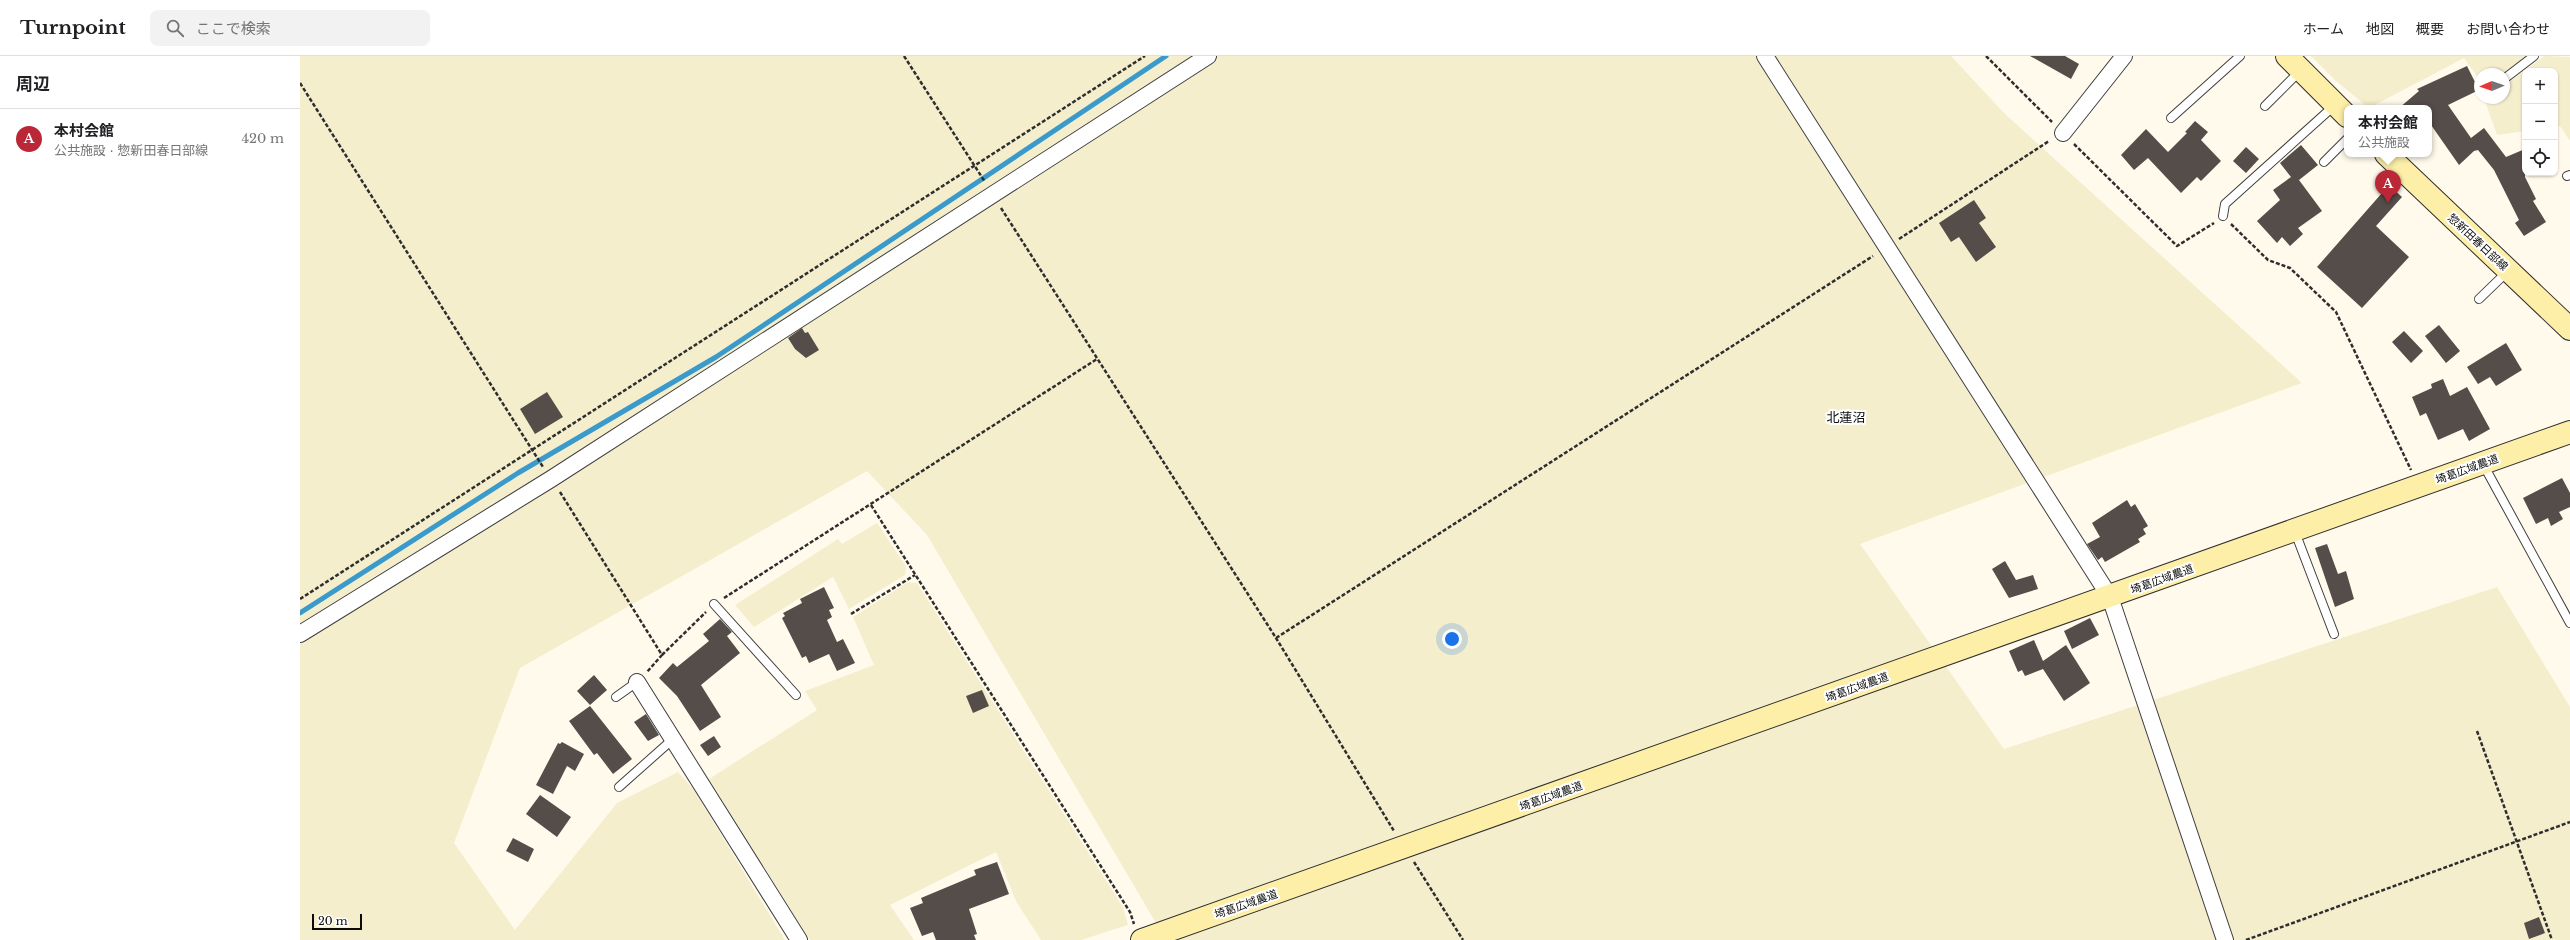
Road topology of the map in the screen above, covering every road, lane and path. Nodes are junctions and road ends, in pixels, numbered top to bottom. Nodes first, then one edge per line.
1 (904, 56) edge
2 (1145, 56) edge
3 (1208, 56) edge
4 (1765, 56) edge
5 (1986, 56) edge
6 (2124, 56) edge
7 (2240, 56) edge
8 (2534, 56) edge
9 (2294, 63) edge
10 (2510, 74) edge
11 (300, 83) edge
12 (2265, 106) dead end
13 (2341, 110) edge
14 (2171, 118) dead end
15 (2063, 133) junction
16 (2344, 142) edge
17 (2389, 157) edge
18 (2324, 162) dead end
19 (976, 168) junction
20 (991, 191) junction
21 (2224, 216) junction
22 (1886, 247) junction
23 (2508, 271) junction
24 (2479, 299) dead end
25 (2570, 329) edge
26 (1098, 359) junction
27 (2570, 432) edge
28 (532, 451) junction
29 (2482, 463) junction
30 (548, 475) junction
31 (2419, 486) junction
32 (871, 505) junction
33 (2295, 531) junction
34 (915, 575) junction
35 (2110, 597) junction
36 (300, 599) edge
37 (714, 604) junction
38 (850, 614) dead end
39 (2570, 623) edge
40 (300, 634) edge
41 (2334, 634) dead end
42 (1276, 638) junction
43 (662, 655) junction
44 (637, 682) junction
45 (796, 695) dead end
46 (616, 697) dead end
47 (2477, 731) dead end
48 (673, 739) junction
49 (619, 787) dead end
50 (2570, 822) edge
51 (2517, 841) junction
52 (1405, 848) junction
53 (1139, 933) edge
54 (799, 940) edge
55 (1463, 940) edge
56 (2226, 940) edge
57 (2246, 940) edge
58 (2552, 940) edge

1 - 19 path
2 - 19 path
3 - 20 street
4 - 22 street
5 - 15 path
6 - 15 street
7 - 14 lane
8 - 10 lane
9 - 12 lane
9 - 13 street
11 - 28 path
13 - 21 lane
15 - 21 path
15 - 22 path
16 - 18 lane
17 - 23 street, 惣新田春日部線
19 - 20 path
19 - 28 path
20 - 26 path
20 - 30 street
21 - 31 path
22 - 35 street
22 - 42 path
23 - 24 lane
23 - 25 street, 惣新田春日部線
26 - 32 path
26 - 42 path
27 - 29 street, 埼葛広域農道
28 - 30 path
28 - 36 path
29 - 31 street, 埼葛広域農道
29 - 39 lane
30 - 40 street
30 - 43 path
31 - 33 street, 埼葛広域農道
32 - 34 path
32 - 37 path
33 - 35 street, 埼葛広域農道
33 - 41 lane
34 - 38 path
34 - 53 path
35 - 52 street, 埼葛広域農道
35 - 56 street
37 - 43 path
37 - 45 lane
42 - 52 path
43 - 44 path
44 - 46 lane
44 - 48 street
47 - 51 path
48 - 49 lane
48 - 54 street
50 - 51 path
51 - 57 path
51 - 58 path
52 - 53 street, 埼葛広域農道
52 - 55 path

